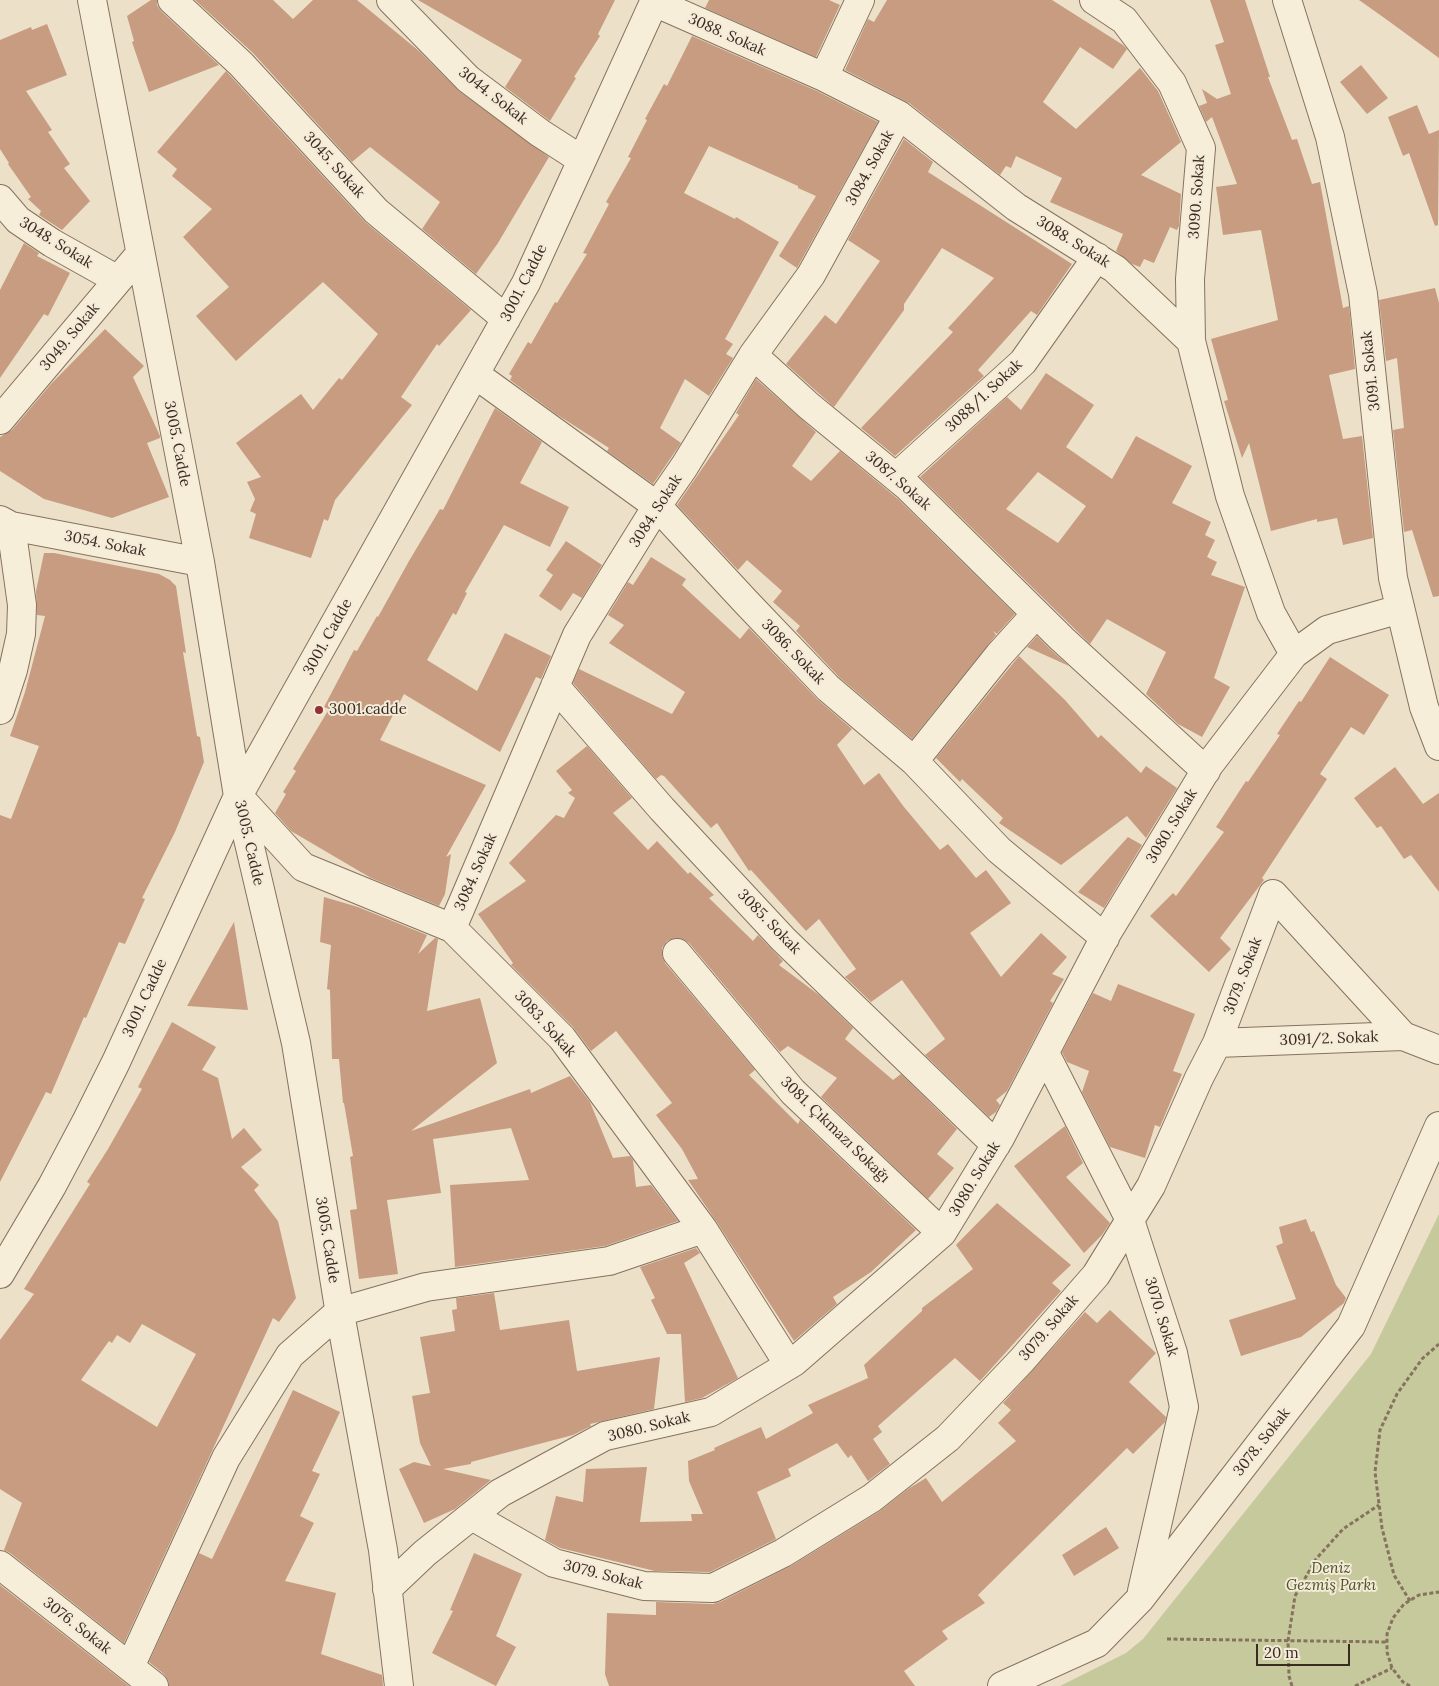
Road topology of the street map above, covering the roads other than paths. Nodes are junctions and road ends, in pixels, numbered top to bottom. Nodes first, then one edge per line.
1 (92, 0) edge
2 (172, 0) edge
3 (391, 0) edge
4 (860, 0) edge
5 (1094, 0) edge
6 (1287, 0) edge
7 (654, 1) edge
8 (824, 77) junction
9 (899, 115) junction
10 (582, 160) junction
11 (0, 199) edge
12 (140, 254) junction
13 (1097, 257) junction
14 (118, 280) junction
15 (506, 319) junction
16 (1191, 341) junction
17 (753, 355) junction
18 (476, 375) junction
19 (0, 420) edge
20 (896, 477) junction
21 (657, 506) junction
22 (6, 523) edge
23 (200, 562) junction
24 (1400, 609) junction
25 (1036, 614) junction
26 (1294, 654) junction
27 (555, 686) junction
28 (0, 710) edge
29 (1439, 746) edge
30 (914, 761) junction
31 (1206, 771) junction
32 (238, 796) junction
33 (452, 928) junction
34 (1105, 938) junction
35 (676, 953) dead end
36 (1403, 1036) junction
37 (1217, 1043) junction
38 (1439, 1050) edge
39 (1044, 1053) junction
40 (1439, 1126) edge
41 (996, 1145) junction
42 (1130, 1220) junction
43 (703, 1229) junction
44 (942, 1233) junction
45 (0, 1274) edge
46 (339, 1312) junction
47 (789, 1365) junction
48 (472, 1516) junction
49 (0, 1565) edge
50 (387, 1589) junction
51 (1140, 1598) junction
52 (130, 1667) junction
53 (154, 1686) edge
54 (399, 1686) edge
55 (1002, 1686) edge

1 - 12 street, 3005. Cadde
2 - 15 street, 3045. Sokak
3 - 10 street, 3044. Sokak
4 - 8 street
5 - 16 street, 3090. Sokak
6 - 24 street, 3091. Sokak
7 - 8 street, 3088. Sokak
7 - 10 street, 3001. Cadde
8 - 9 street, 3088. Sokak
9 - 13 street, 3088. Sokak
9 - 17 street, 3084. Sokak
10 - 15 street, 3001. Cadde
11 - 14 street, 3048. Sokak
12 - 14 street, 3049. Sokak
12 - 23 street, 3005. Cadde
13 - 16 street, 3088. Sokak
13 - 20 street, 3088/1. Sokak
14 - 19 street, 3049. Sokak
15 - 18 street, 3001. Cadde
16 - 26 street
17 - 20 street, 3087. Sokak
17 - 21 street, 3084. Sokak
18 - 21 street, 3086. Sokak
18 - 32 street, 3001. Cadde
20 - 25 street, 3087. Sokak
21 - 27 street, 3084. Sokak
21 - 30 street, 3086. Sokak
22 - 23 street, 3054. Sokak
22 - 28 street, 3054. Sokak
23 - 32 street, 3005. Cadde
24 - 26 street, 3080. Sokak
24 - 29 street, 3091. Sokak
25 - 30 street
25 - 31 street, 3087. Sokak
26 - 31 street, 3080. Sokak
27 - 33 street, 3084. Sokak
27 - 41 street, 3085. Sokak
30 - 34 street, 3086. Sokak
31 - 34 street, 3080. Sokak
32 - 33 street, 3083. Sokak
32 - 45 street, 3001. Cadde
32 - 46 street, 3005. Cadde
33 - 43 street, 3083. Sokak
34 - 39 street, 3080. Sokak
35 - 44 street, 3081. Çıkmazı Sokağı
36 - 37 street, 3091/2. Sokak
36 - 37 street, 3079. Sokak
36 - 38 street, 3091/2. Sokak
37 - 42 street, 3079. Sokak
39 - 41 street, 3080. Sokak
39 - 42 street, 3070. Sokak
40 - 51 street, 3078. Sokak
41 - 44 street, 3080. Sokak
42 - 48 street, 3079. Sokak
42 - 51 street, 3070. Sokak
43 - 46 street
43 - 47 street, 3083. Sokak
44 - 47 street, 3080. Sokak
46 - 50 street, 3005. Cadde
46 - 52 street
47 - 48 street, 3080. Sokak
48 - 50 street, 3080. Sokak
49 - 52 street, 3076. Sokak
50 - 54 street, 3005. Cadde
51 - 55 street, 3078. Sokak
52 - 53 street, 3076. Sokak

